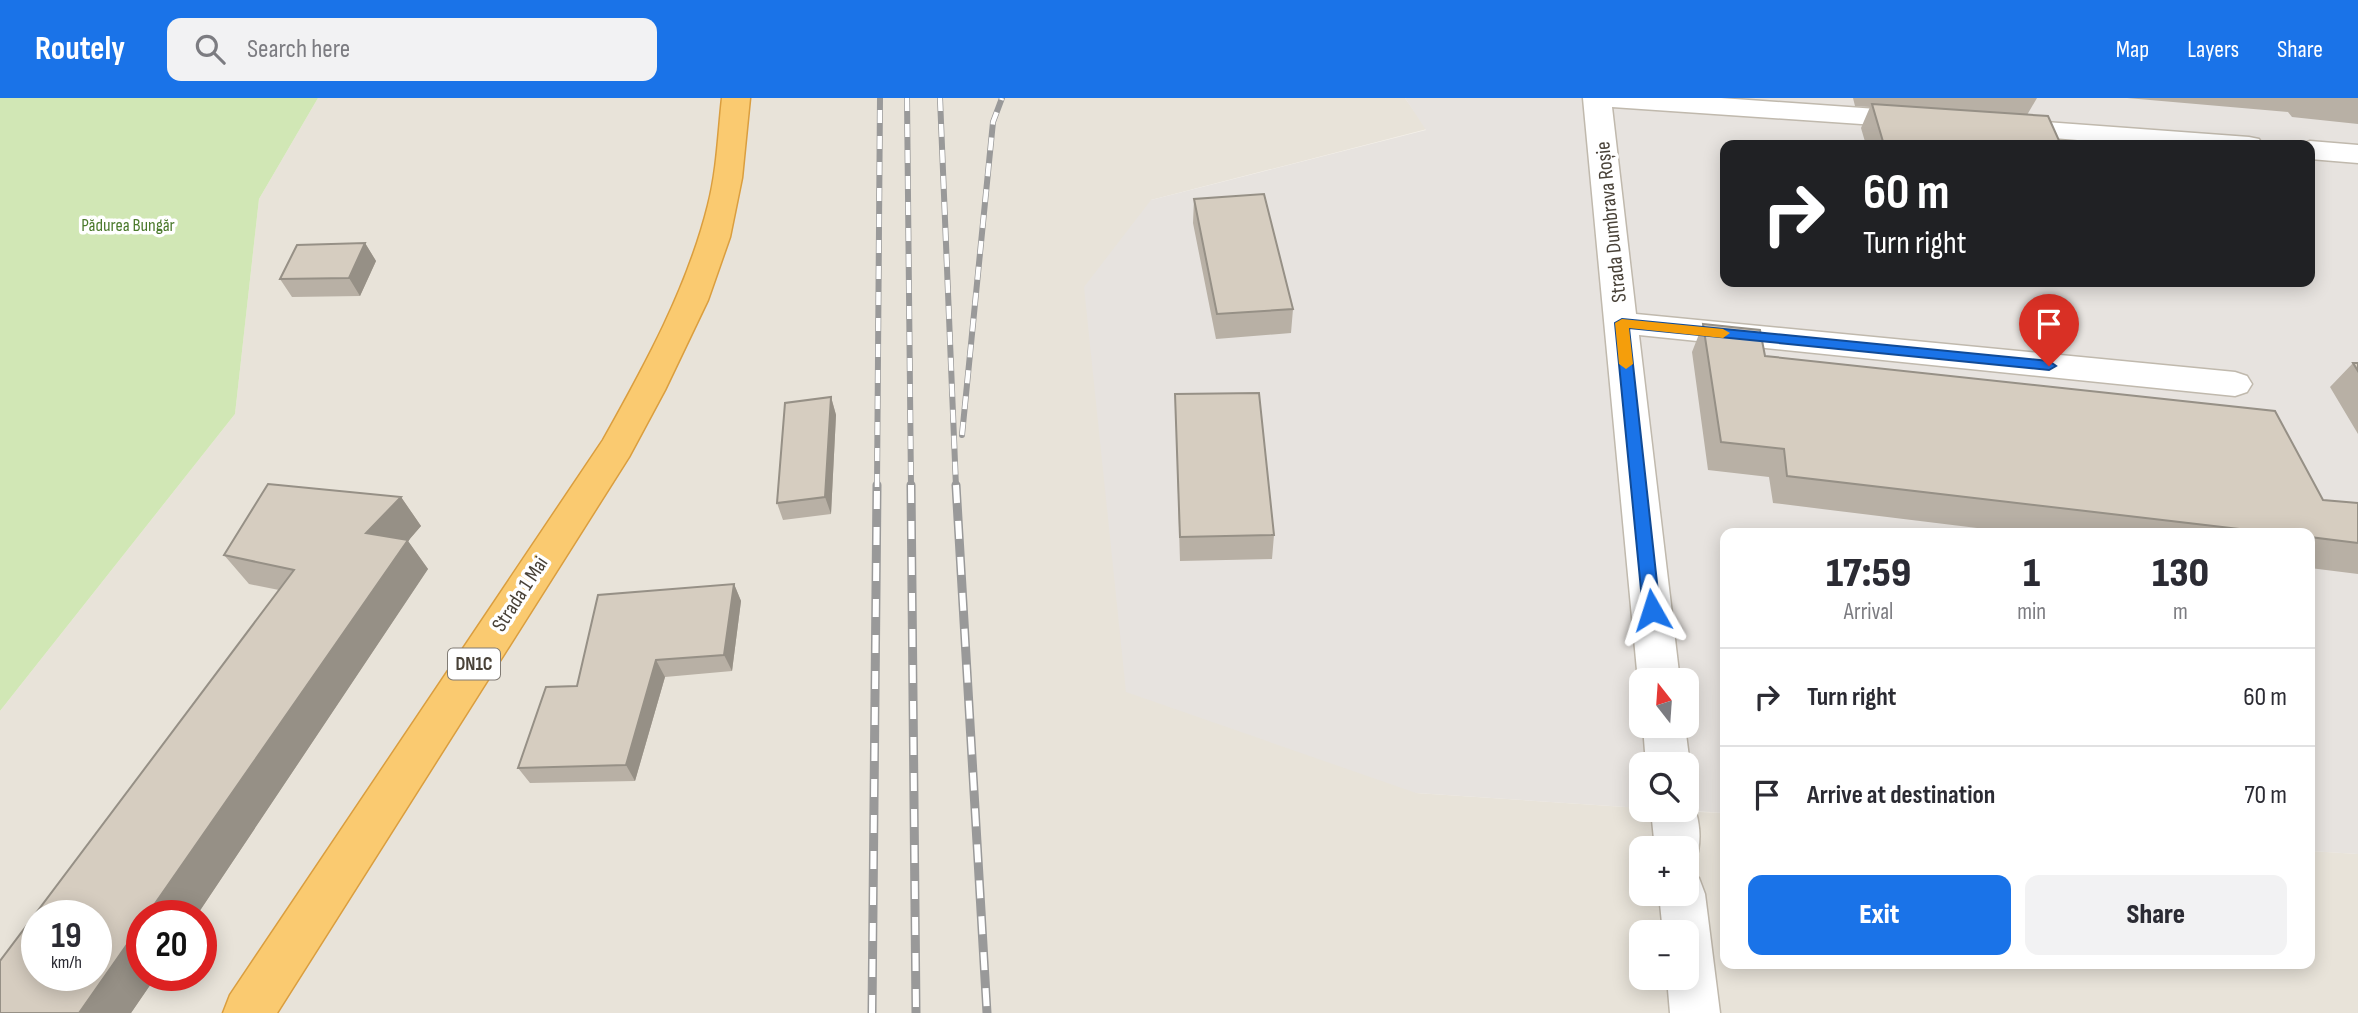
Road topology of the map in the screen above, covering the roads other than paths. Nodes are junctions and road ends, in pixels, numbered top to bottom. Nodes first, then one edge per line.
1 (736, 98) edge
2 (1597, 98) edge
3 (1604, 98) edge
4 (1941, 122) edge
5 (1982, 125) edge
6 (2182, 140) edge
7 (2315, 150) edge
8 (2358, 153) edge
9 (1622, 323) junction
10 (2235, 384) dead end
11 (1658, 668) edge
12 (1693, 990) edge
13 (248, 1013) edge
14 (1695, 1013) edge

1 - 13 highway, Strada 1 Mai / DN1C
2 - 9 lane, Strada Dumbrava Roșie
3 - 4 lane
5 - 6 lane
7 - 8 lane
9 - 10 lane
9 - 11 lane, Strada Dumbrava Roșie
12 - 14 lane

